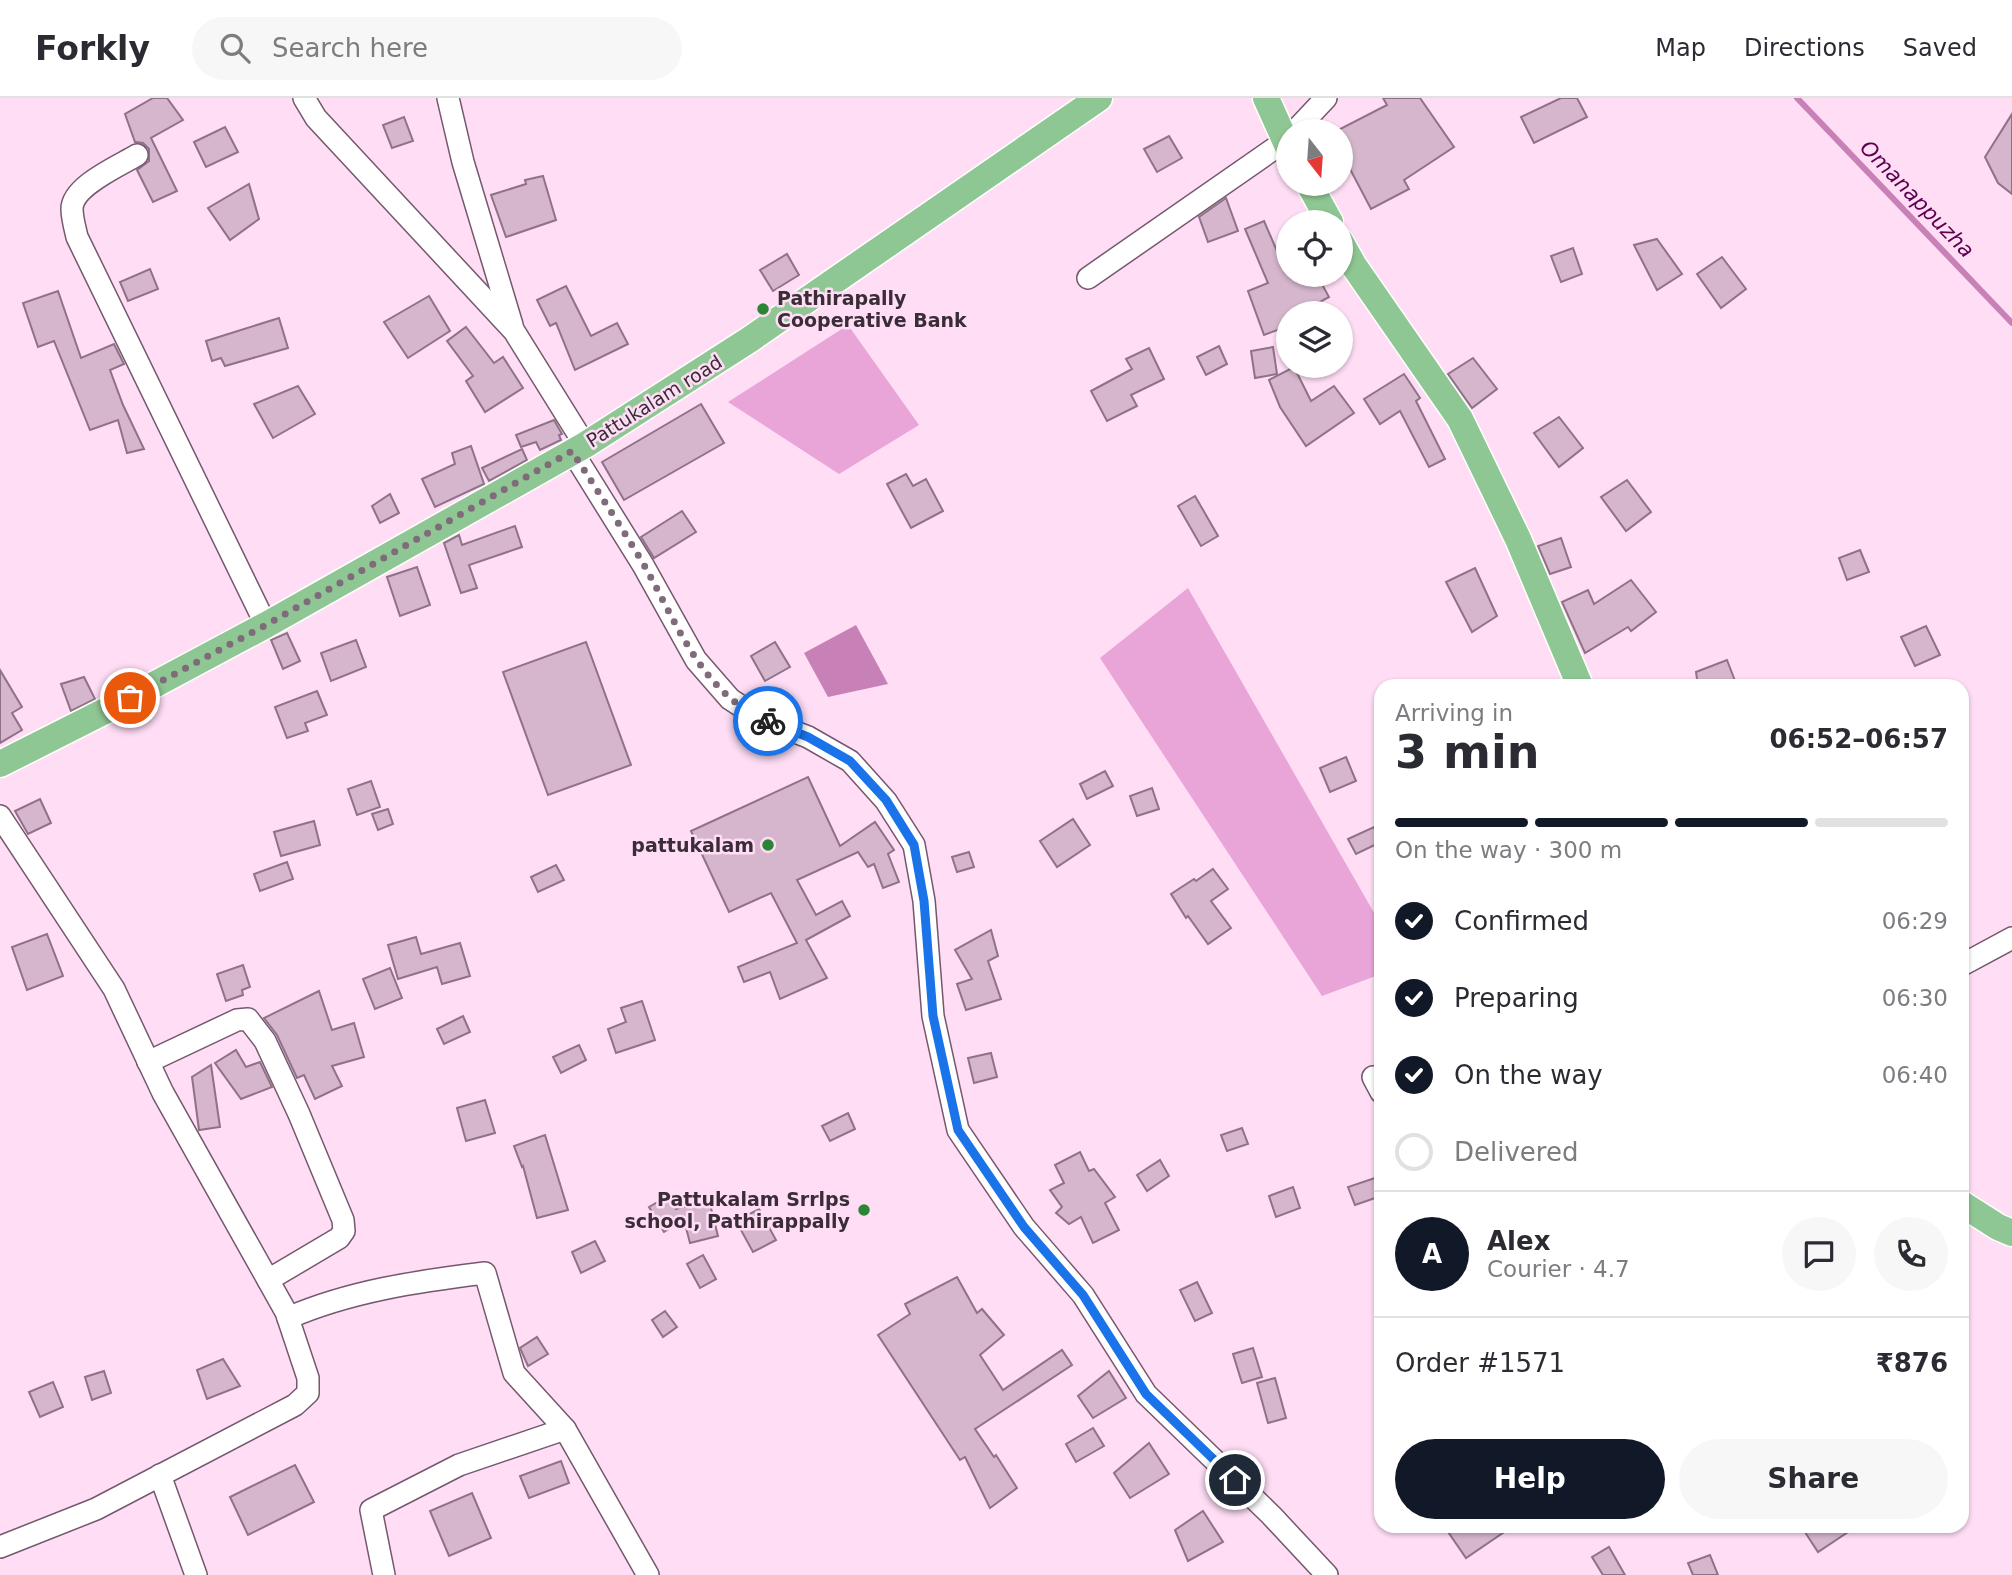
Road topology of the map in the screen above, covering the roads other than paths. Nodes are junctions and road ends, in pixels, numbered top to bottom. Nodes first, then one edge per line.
1 (304, 98) edge
2 (448, 98) edge
3 (1099, 98) edge
4 (1266, 98) edge
5 (1326, 98) edge
6 (1278, 119) edge
7 (1308, 119) edge
8 (1276, 149) edge
9 (138, 155) dead end
10 (1353, 264) edge
11 (1088, 278) dead end
12 (513, 331) junction
13 (579, 448) junction
14 (266, 625) junction
15 (1577, 679) edge
16 (0, 764) edge
17 (0, 816) edge
18 (2012, 938) edge
19 (1969, 961) edge
20 (148, 1062) junction
21 (1969, 1208) edge
22 (2012, 1233) edge
23 (268, 1279) junction
24 (288, 1318) junction
25 (565, 1429) junction
26 (160, 1475) junction
27 (0, 1547) edge
28 (196, 1575) edge
29 (384, 1575) edge
30 (648, 1575) edge
31 (1327, 1575) edge

1 - 12 street
2 - 12 street
3 - 13 main road, Pattukalam road
4 - 6 main road
5 - 7 street
8 - 11 street
9 - 14 street
10 - 15 main road
12 - 13 street
13 - 14 main road, Pattukalam road
13 - 31 street
14 - 16 main road, Pattukalam road
17 - 20 street
18 - 19 street
20 - 23 street
20 - 23 street
21 - 22 main road
23 - 24 street
24 - 25 street
24 - 26 street
25 - 29 street
25 - 30 street
26 - 27 street
26 - 28 street

